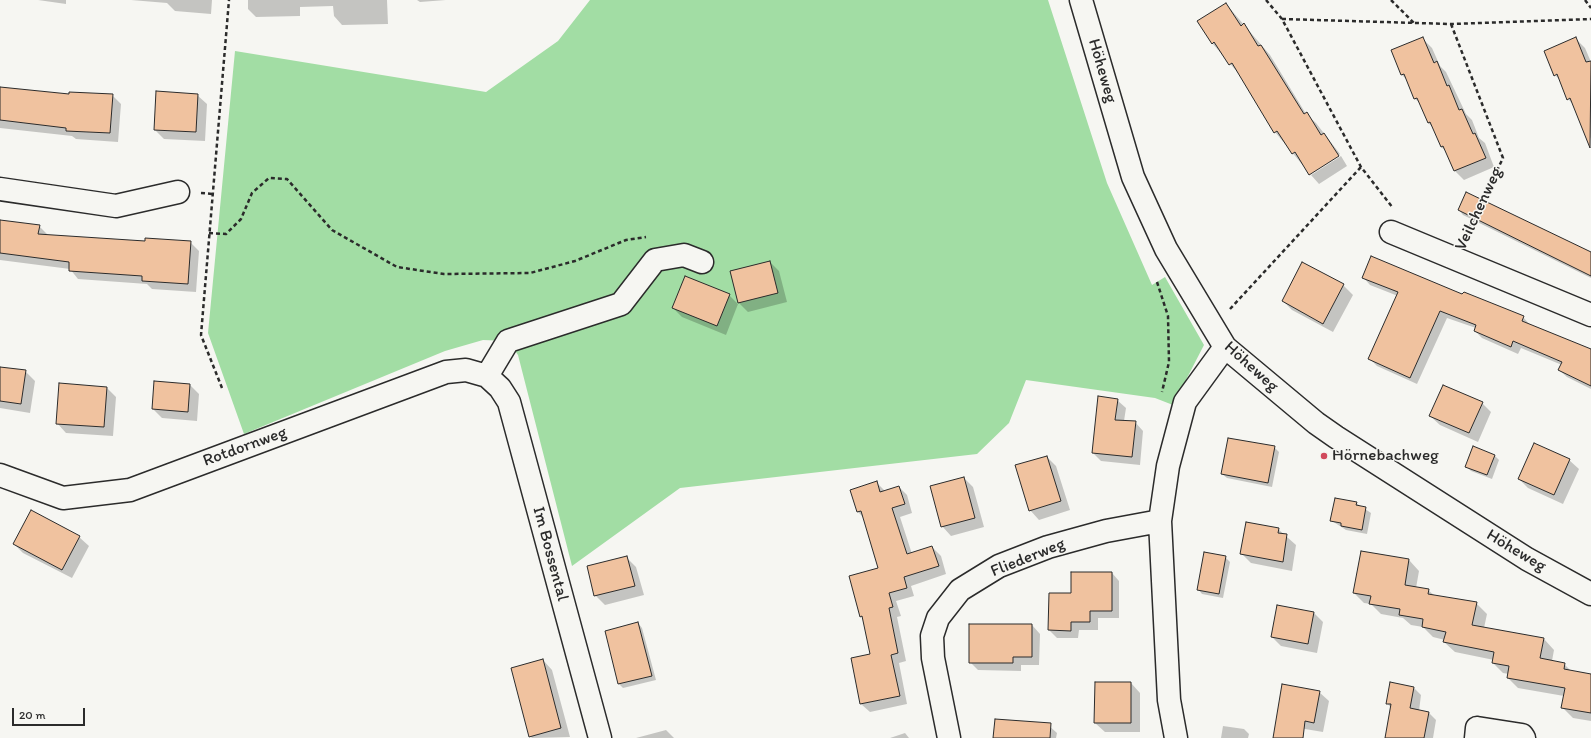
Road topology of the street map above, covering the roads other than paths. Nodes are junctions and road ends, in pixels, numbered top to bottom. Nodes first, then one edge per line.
1 (1081, 0) edge
2 (0, 190) edge
3 (178, 192) dead end
4 (1391, 232) road end
5 (702, 262) dead end
6 (1591, 315) edge
7 (1225, 347) junction
8 (487, 376) junction
9 (0, 476) edge
10 (1160, 521) junction
11 (1591, 594) edge
12 (600, 738) edge
13 (948, 738) edge
14 (1176, 738) edge
15 (1476, 738) edge
16 (1524, 738) edge

1 - 7 street, Höheweg
2 - 3 street
4 - 6 street, Veilchenweg
5 - 8 street
7 - 10 street
7 - 11 street, Höheweg
8 - 9 street, Rotdornweg
8 - 12 street, Im Bossental
10 - 13 street, Fliederweg
10 - 14 street
15 - 16 street

